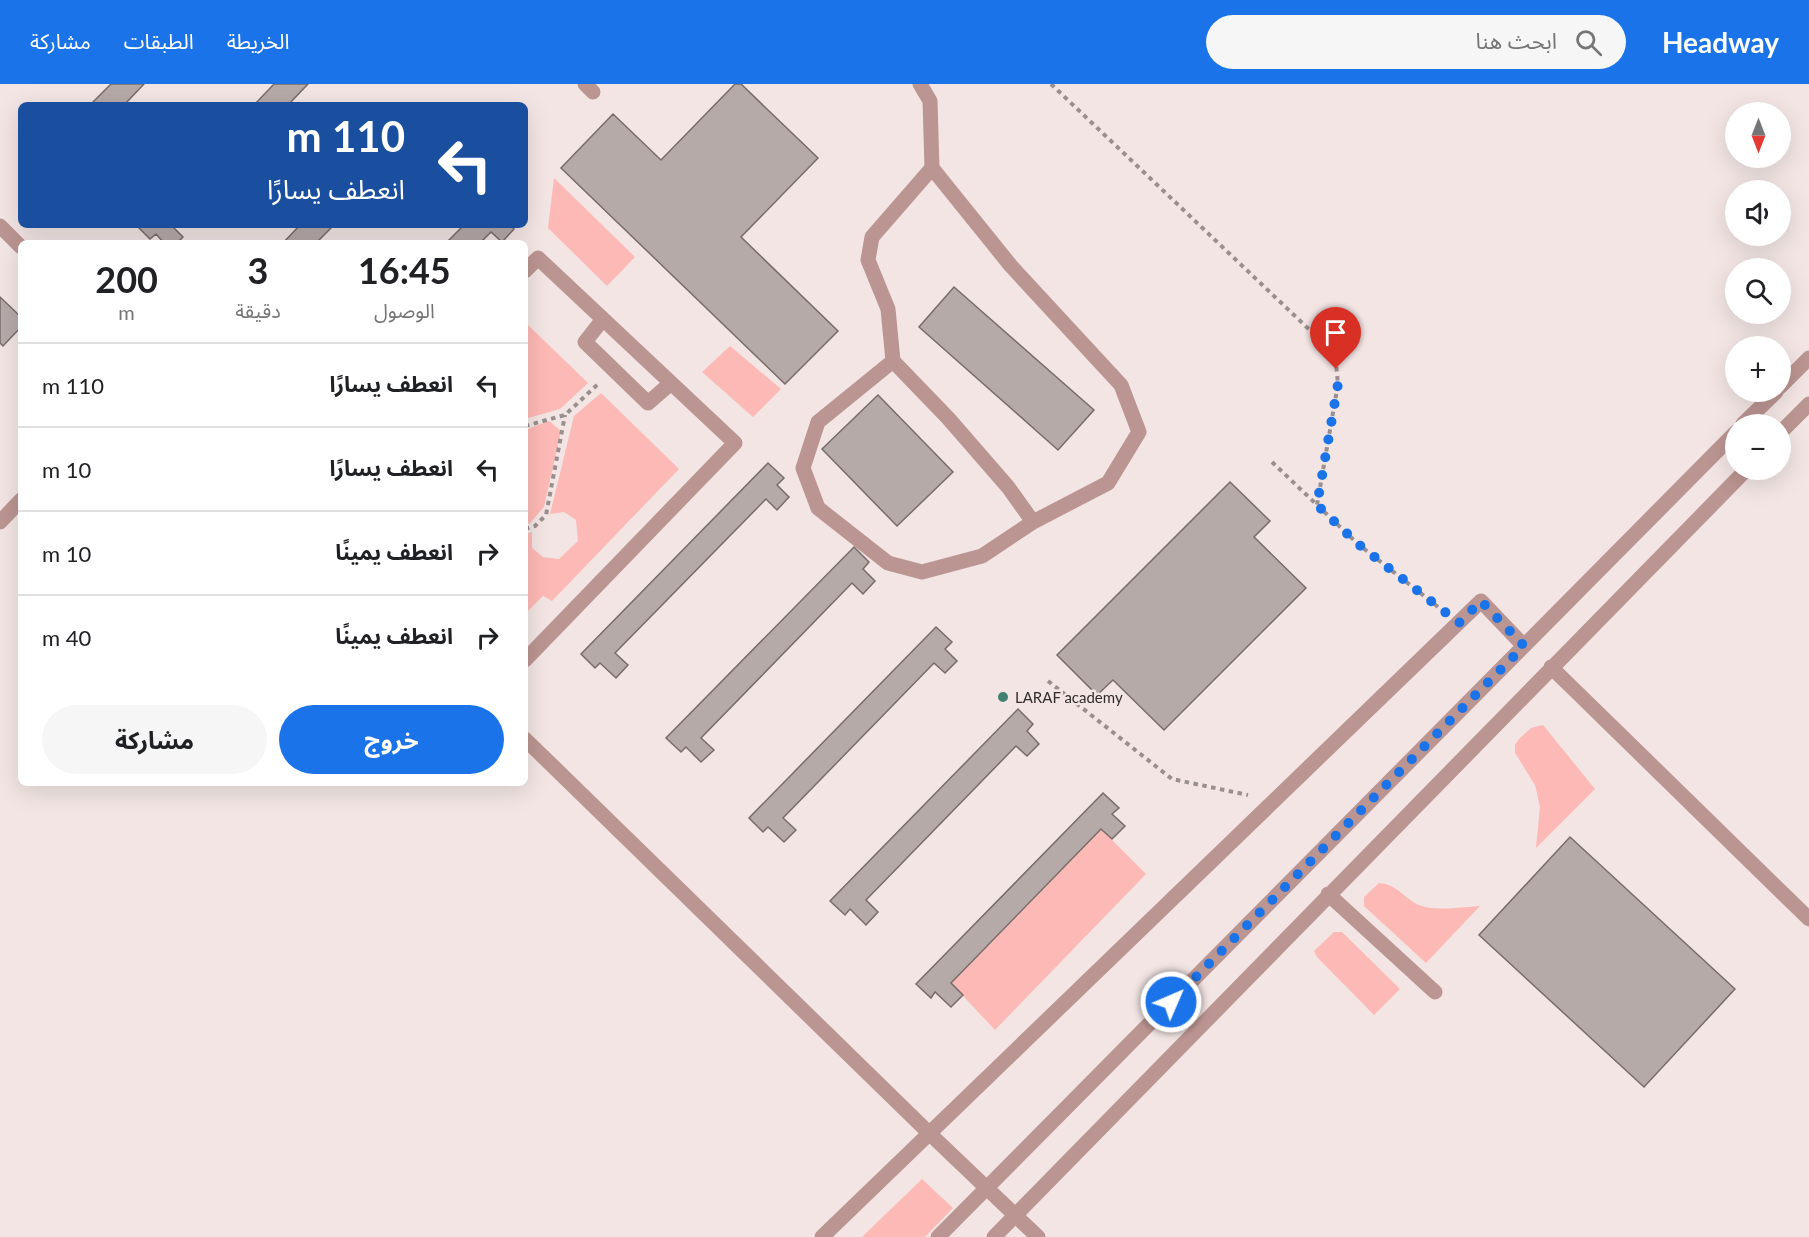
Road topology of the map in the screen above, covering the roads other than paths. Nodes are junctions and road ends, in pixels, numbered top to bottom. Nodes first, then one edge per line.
1 (920, 84) edge
2 (932, 168) junction
3 (0, 226) edge
4 (18, 243) edge
5 (528, 268) edge
6 (603, 320) junction
7 (1809, 358) edge
8 (893, 361) junction
9 (1791, 376) edge
10 (671, 382) junction
11 (1766, 402) edge
12 (1809, 404) edge
13 (1753, 414) edge
14 (1791, 422) edge
15 (1725, 443) edge
16 (1736, 480) edge
17 (18, 503) edge
18 (0, 522) edge
19 (1033, 522) junction
20 (1524, 646) junction
21 (528, 657) edge
22 (1551, 668) junction
23 (528, 742) edge
24 (1328, 894) junction
25 (1809, 919) edge
26 (1435, 992) dead end
27 (929, 1133) junction
28 (987, 1188) junction
29 (1016, 1215) junction
30 (822, 1237) edge
31 (938, 1237) edge
32 (994, 1237) edge
33 (1038, 1237) edge

1 - 2 lane
2 - 8 lane
2 - 19 lane
3 - 4 lane
5 - 6 lane
6 - 10 lane
6 - 10 lane
7 - 9 lane
8 - 19 lane
8 - 19 lane
10 - 21 lane
11 - 13 lane
12 - 14 lane
15 - 20 lane
16 - 22 lane
17 - 18 lane
20 - 27 lane
20 - 28 lane
22 - 24 lane
22 - 25 lane
23 - 27 lane
24 - 26 lane
24 - 29 lane
27 - 28 lane
27 - 30 lane
28 - 29 lane
28 - 31 lane
29 - 32 lane
29 - 33 lane

